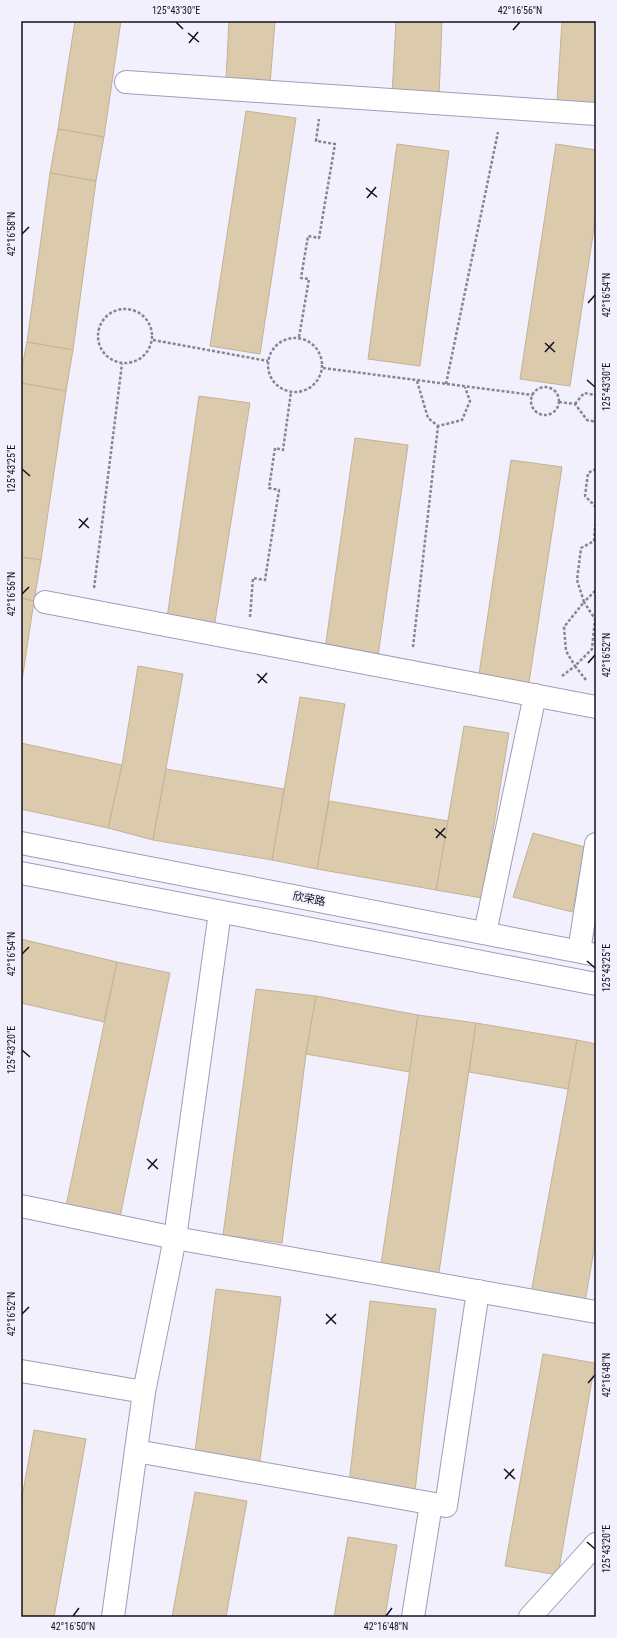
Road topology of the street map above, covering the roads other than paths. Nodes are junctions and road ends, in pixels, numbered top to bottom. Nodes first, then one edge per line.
1 (126, 82) dead end
2 (596, 114) edge
3 (45, 602) dead end
4 (535, 695) junction
5 (596, 707) edge
6 (21, 843) edge
7 (596, 844) edge
8 (21, 874) edge
9 (220, 912) junction
10 (485, 933) junction
11 (588, 953) edge
12 (596, 984) edge
13 (21, 1206) edge
14 (174, 1238) junction
15 (478, 1291) junction
16 (596, 1312) edge
17 (21, 1371) edge
18 (144, 1392) junction
19 (136, 1451) junction
20 (431, 1504) junction
21 (596, 1544) edge
22 (113, 1617) edge
23 (413, 1617) edge
24 (530, 1617) edge

1 - 2 street
3 - 4 street
4 - 5 street
4 - 10 street
6 - 10 street, 欣荣路
7 - 11 street
8 - 9 street
9 - 12 street
9 - 14 street
10 - 11 street, 欣荣路
13 - 14 street
14 - 15 street
14 - 18 street
15 - 16 street
15 - 20 street
17 - 18 street
18 - 19 street
19 - 20 street
19 - 22 street
20 - 23 street
21 - 24 street

